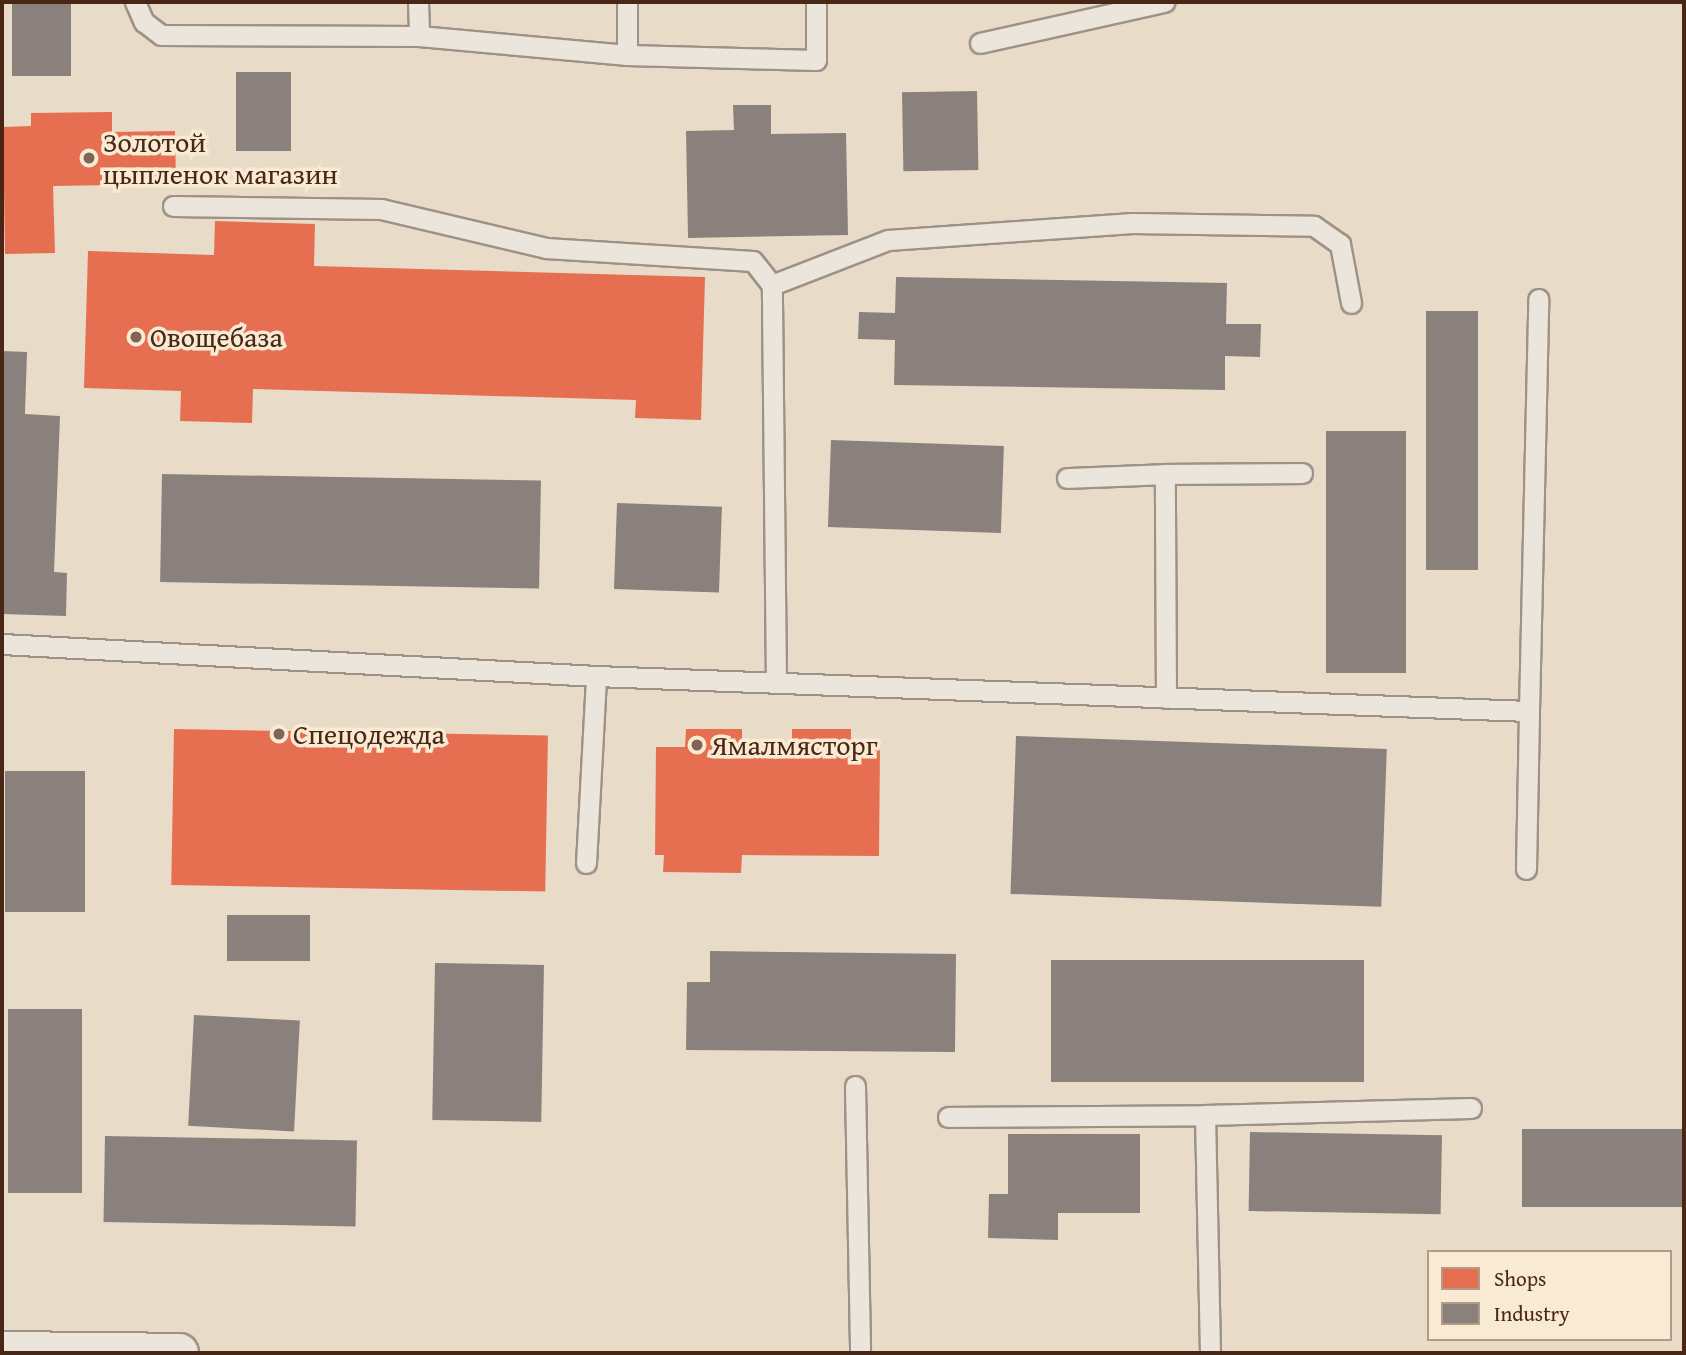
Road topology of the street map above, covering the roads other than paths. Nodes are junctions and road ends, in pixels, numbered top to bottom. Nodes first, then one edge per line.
1 (135, 2) edge
2 (418, 2) edge
3 (627, 2) edge
4 (816, 2) edge
5 (1164, 2) edge
6 (419, 36) junction
7 (980, 43) dead end
8 (627, 55) junction
9 (173, 206) dead end
10 (772, 285) junction
11 (1538, 299) dead end
12 (1351, 303) dead end
13 (1302, 473) dead end
14 (1165, 474) junction
15 (1067, 478) dead end
16 (2, 644) edge
17 (596, 676) junction
18 (776, 683) junction
19 (1166, 698) junction
20 (1529, 711) junction
21 (586, 863) dead end
22 (1527, 869) dead end
23 (855, 1086) dead end
24 (1471, 1108) dead end
25 (1205, 1115) junction
26 (948, 1117) dead end
27 (2, 1351) edge
28 (179, 1353) edge
29 (860, 1353) edge
30 (1210, 1353) edge

1 - 6 lane
2 - 6 lane
3 - 8 lane
4 - 8 lane
5 - 7 lane
6 - 8 lane
9 - 10 lane
10 - 12 lane
10 - 18 lane
11 - 20 lane
13 - 14 lane
14 - 15 lane
14 - 19 lane
16 - 17 lane
17 - 18 lane
17 - 21 lane
18 - 19 lane
19 - 20 lane
20 - 22 lane
23 - 29 lane
24 - 25 lane
25 - 26 lane
25 - 30 lane
27 - 28 street

